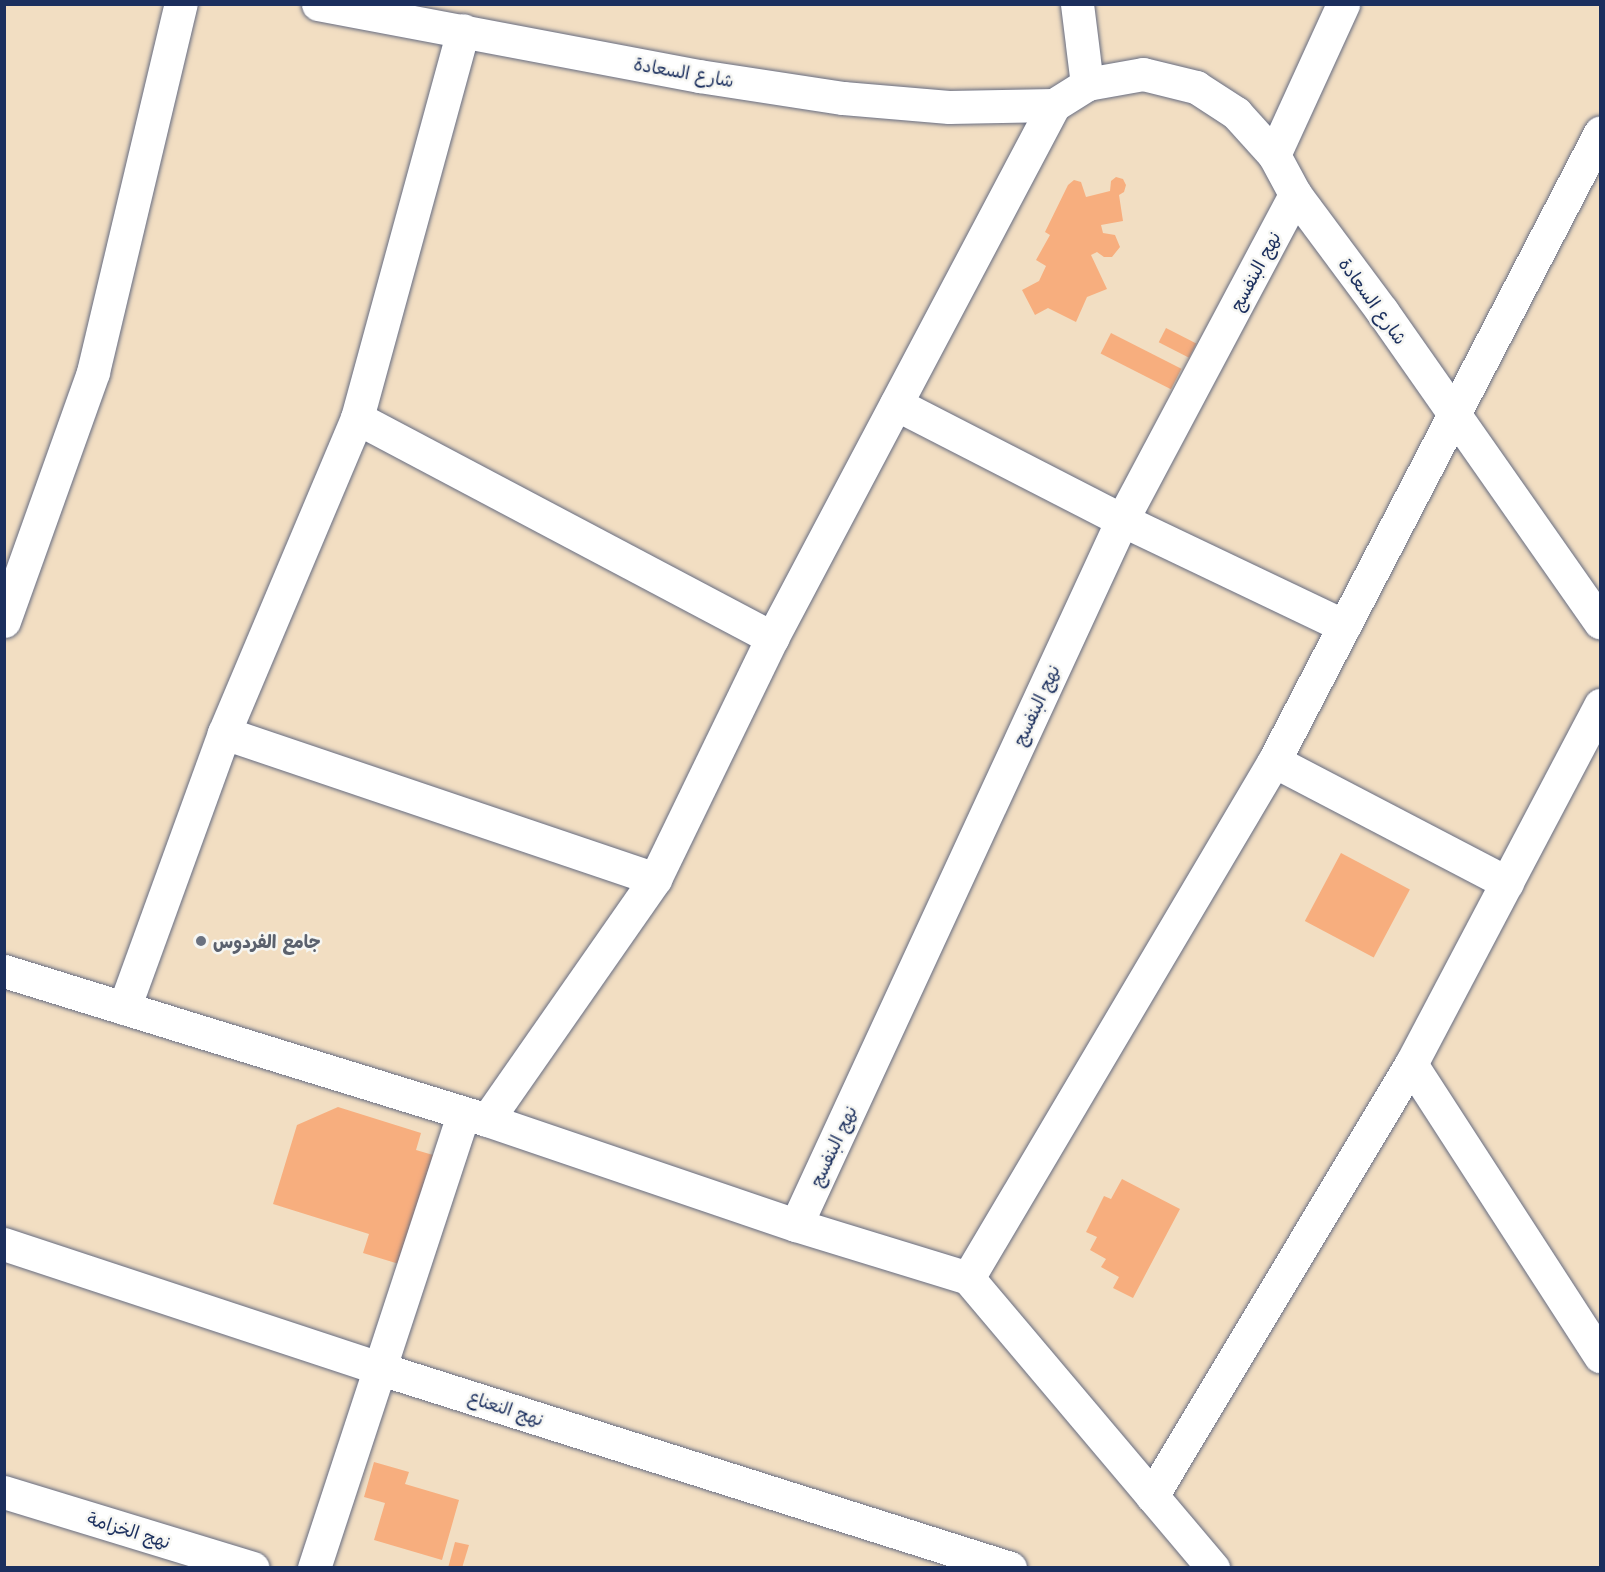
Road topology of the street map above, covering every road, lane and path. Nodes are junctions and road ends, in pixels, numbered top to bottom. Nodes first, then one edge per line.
1 (181, 4) edge
2 (318, 4) edge
3 (1077, 4) edge
4 (1342, 4) edge
5 (463, 30) junction
6 (1087, 84) junction
7 (1054, 105) junction
8 (1600, 133) edge
9 (1274, 155) junction
10 (1295, 195) junction
11 (896, 404) junction
12 (1454, 415) junction
13 (357, 418) junction
14 (1122, 520) junction
15 (4, 621) edge
16 (1600, 622) edge
17 (1344, 626) junction
18 (772, 638) junction
19 (1600, 705) edge
20 (224, 733) junction
21 (1274, 761) junction
22 (655, 879) junction
23 (1507, 883) junction
24 (4, 971) edge
25 (124, 1008) junction
26 (1411, 1064) junction
27 (475, 1117) junction
28 (796, 1225) junction
29 (4, 1244) edge
30 (968, 1278) junction
31 (1600, 1356) edge
32 (378, 1368) junction
33 (4, 1492) edge
34 (1152, 1496) junction
35 (939, 1557) edge
36 (253, 1568) edge
37 (314, 1568) edge
38 (1010, 1568) edge
39 (1213, 1568) edge

1 - 15 street
2 - 5 street, شارع السعادة
3 - 6 street
4 - 9 street
5 - 7 street, شارع السعادة
5 - 13 street
6 - 7 street
6 - 9 street, شارع السعادة
7 - 11 street
8 - 12 street
9 - 10 street, شارع السعادة
10 - 12 street, شارع السعادة
10 - 14 street, نهج البنفسج
11 - 14 street
11 - 18 street
12 - 16 street, شارع السعادة
12 - 17 street
13 - 18 street
13 - 20 street
14 - 17 street
14 - 28 street, نهج البنفسج
17 - 21 street
18 - 22 street
19 - 23 street
20 - 22 street
20 - 25 street
21 - 23 street
21 - 30 street
22 - 27 street
23 - 26 street
24 - 25 street
25 - 27 street
26 - 31 street
26 - 34 street
27 - 28 street
27 - 32 street
28 - 30 street
29 - 32 street, نهج النعناع
30 - 34 street
32 - 35 street, نهج النعناع
32 - 37 street
33 - 36 street, نهج الخزامة
34 - 39 street
35 - 38 street, نهج النعناع

